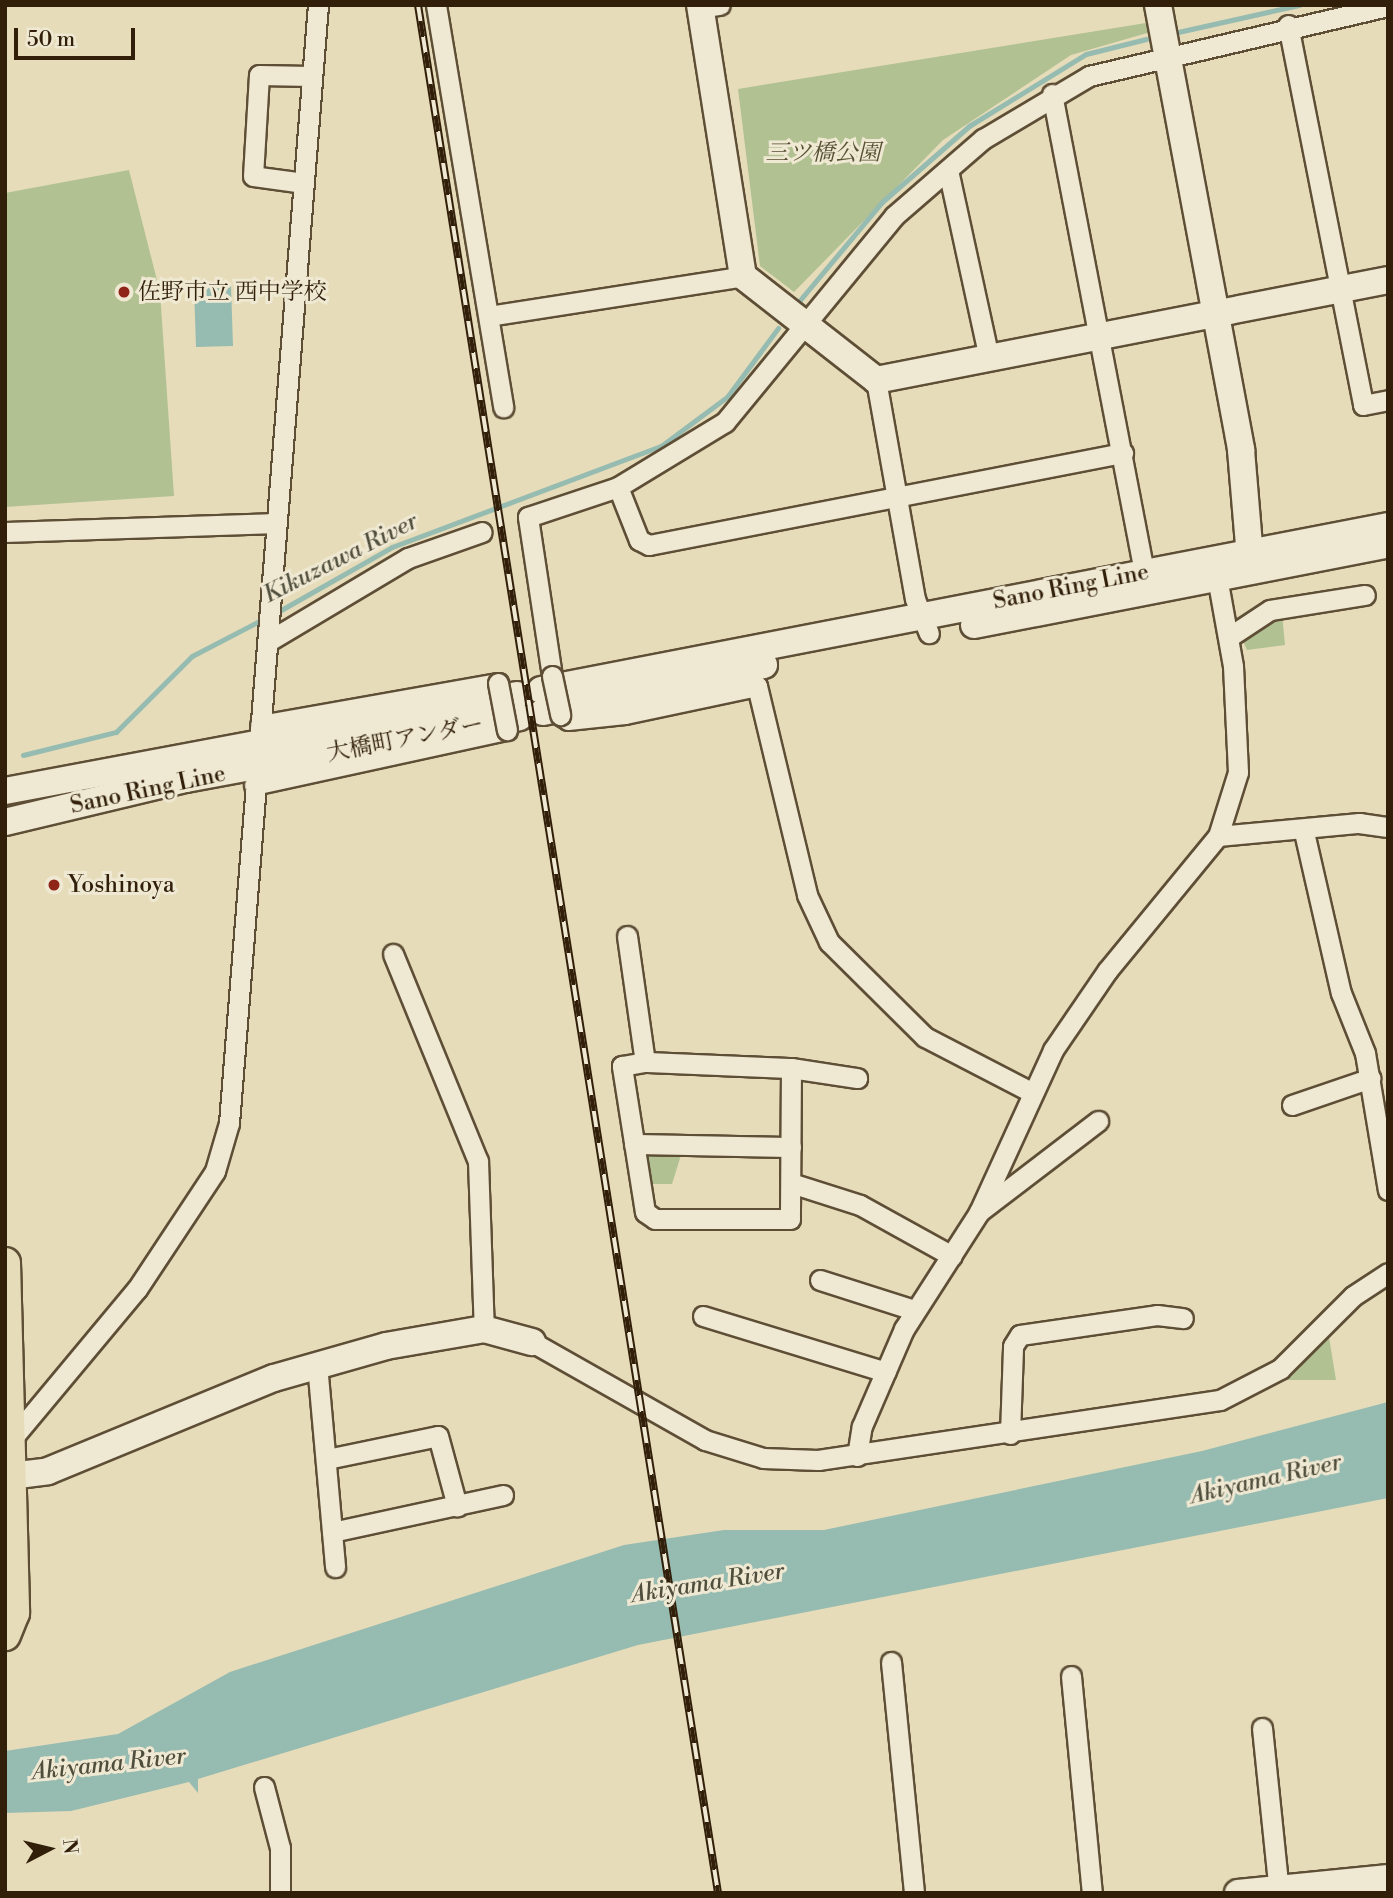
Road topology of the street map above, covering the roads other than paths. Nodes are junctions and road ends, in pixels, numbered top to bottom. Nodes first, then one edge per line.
1 (318, 5) edge
2 (436, 5) edge
3 (1158, 5) edge
4 (707, 6) edge
5 (1388, 6) edge
6 (1288, 25) junction
7 (1167, 54) junction
8 (310, 76) junction
9 (1052, 94) junction
10 (948, 170) junction
11 (304, 183) junction
12 (743, 276) junction
13 (1388, 280) edge
14 (1335, 290) junction
15 (1217, 314) junction
16 (489, 316) junction
17 (806, 327) junction
18 (1100, 336) junction
19 (989, 358) junction
20 (876, 380) junction
21 (1388, 400) edge
22 (503, 407) dead end
23 (1122, 453) junction
24 (618, 487) junction
25 (896, 498) junction
26 (276, 523) junction
27 (1388, 526) edge
28 (5, 531) edge
29 (482, 533) dead end
30 (1388, 545) edge
31 (1250, 561) junction
32 (1215, 568) junction
33 (1144, 572) junction
34 (1365, 595) dead end
35 (926, 625) junction
36 (268, 637) junction
37 (1228, 637) junction
38 (756, 658) joint
39 (530, 702) junction
40 (291, 750) joint
41 (257, 755) junction
42 (5, 791) edge
43 (5, 822) edge
44 (1388, 827) edge
45 (1304, 832) junction
46 (1218, 836) junction
47 (628, 936) dead end
48 (393, 954) dead end
49 (645, 1062) junction
50 (791, 1068) junction
51 (1371, 1077) junction
52 (857, 1078) dead end
53 (1031, 1092) junction
54 (1292, 1105) dead end
55 (1098, 1121) dead end
56 (634, 1143) junction
57 (791, 1147) junction
58 (791, 1183) junction
59 (1388, 1189) edge
60 (979, 1212) junction
61 (952, 1255) junction
62 (5, 1263) edge
63 (1388, 1273) edge
64 (820, 1280) dead end
65 (914, 1310) junction
66 (703, 1316) dead end
67 (1183, 1318) dead end
68 (484, 1329) junction
69 (532, 1342) joint
70 (317, 1364) junction
71 (886, 1372) junction
72 (1010, 1434) junction
73 (11, 1440) junction
74 (858, 1456) junction
75 (327, 1458) junction
76 (7, 1475) edge
77 (503, 1495) dead end
78 (457, 1506) junction
79 (332, 1532) junction
80 (335, 1567) dead end
81 (5, 1635) edge
82 (891, 1662) dead end
83 (1071, 1676) dead end
84 (1262, 1728) dead end
85 (264, 1787) dead end
86 (1388, 1878) edge
87 (1279, 1891) edge
88 (280, 1893) edge
89 (914, 1893) edge
90 (1092, 1893) edge
91 (1238, 1893) edge

1 - 8 street
2 - 16 street
3 - 7 street
4 - 12 street
5 - 6 street
6 - 7 street
6 - 14 street
7 - 9 street
7 - 15 street
8 - 11 street
8 - 11 street
9 - 10 street
9 - 18 street
10 - 17 street
10 - 19 street
11 - 26 street
12 - 16 street
12 - 17 street
13 - 14 street
14 - 15 street
14 - 21 street
15 - 18 street
15 - 31 street
16 - 22 street
17 - 20 street
17 - 24 street
18 - 19 street
18 - 23 street
19 - 20 street
20 - 25 street
23 - 25 street
23 - 33 street
24 - 25 street
24 - 39 street
25 - 35 street
26 - 28 street
26 - 36 street
27 - 31 street, Sano Ring Line
29 - 36 street
30 - 31 street, Sano Ring Line
31 - 32 street, Sano Ring Line
32 - 33 street, Sano Ring Line
32 - 35 street, Sano Ring Line
32 - 37 street
33 - 35 street, Sano Ring Line
34 - 37 street
35 - 38 street, Sano Ring Line
36 - 41 street
37 - 46 street
38 - 39 street, 大橋町アンダー
39 - 40 street, 大橋町アンダー
39 - 41 street
39 - 41 street
39 - 53 street
40 - 41 street, Sano Ring Line
41 - 42 street, Sano Ring Line
41 - 43 street, Sano Ring Line
41 - 73 street
44 - 45 street
45 - 46 street
45 - 51 street
46 - 53 street
47 - 49 street
48 - 68 street
49 - 50 street
49 - 56 street
50 - 52 street
50 - 57 street
51 - 54 street
51 - 59 street
53 - 60 street
55 - 60 street
56 - 57 street
56 - 58 street
57 - 58 street
58 - 61 street
60 - 61 street
61 - 65 street
62 - 73 main road
63 - 72 street
64 - 65 street
65 - 71 street
66 - 71 street
67 - 72 street
68 - 69 street
68 - 70 street
69 - 74 street
70 - 75 street
70 - 76 street
71 - 74 street
72 - 74 street
73 - 76 main road
75 - 78 street
75 - 79 street
76 - 81 main road
77 - 78 street
78 - 79 street
79 - 80 street
82 - 89 street
83 - 90 street
84 - 87 street
85 - 88 street
86 - 87 street
87 - 91 street

